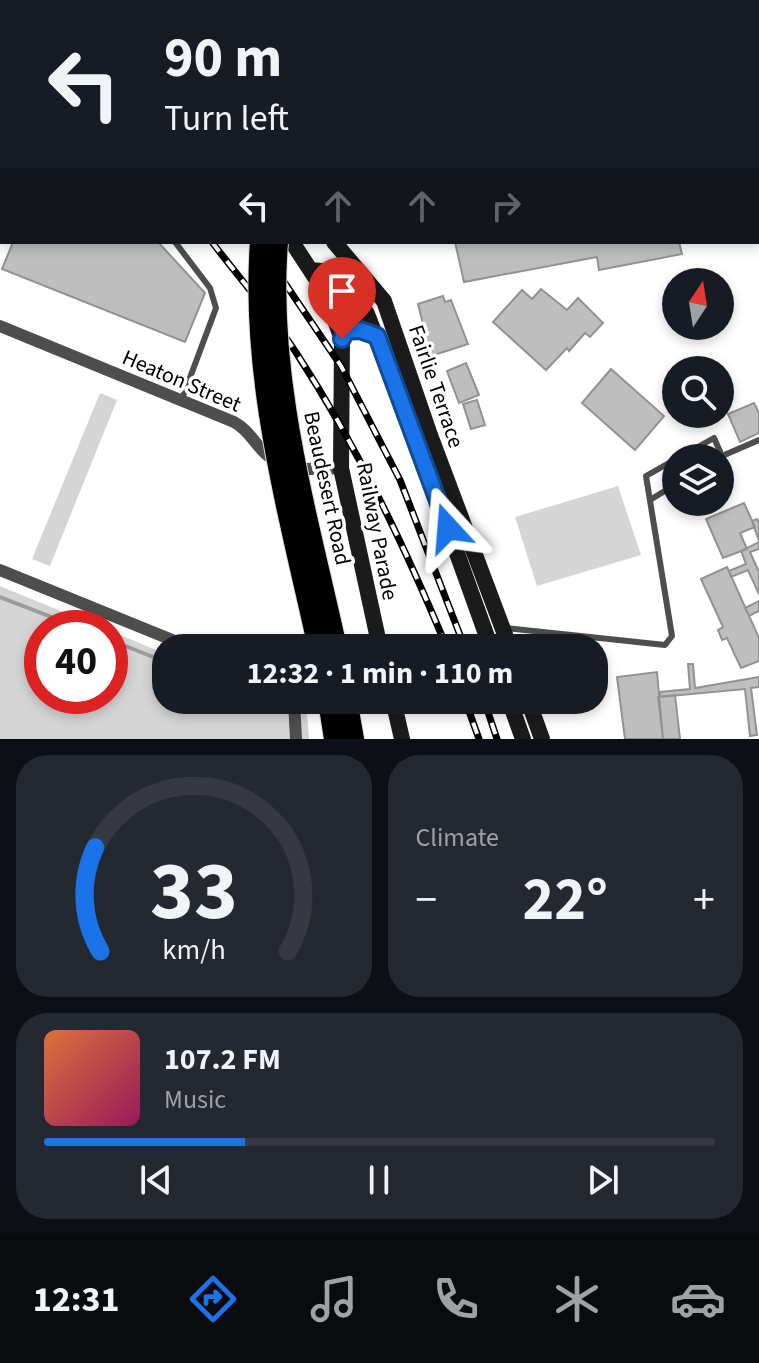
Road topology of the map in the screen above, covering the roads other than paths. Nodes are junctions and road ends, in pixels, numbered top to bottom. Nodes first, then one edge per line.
1 (177, 244) edge
2 (261, 244) edge
3 (277, 244) edge
4 (293, 244) edge
5 (336, 244) edge
6 (311, 270) junction
7 (369, 279) junction
8 (357, 297) junction
9 (0, 326) edge
10 (343, 335) junction
11 (377, 336) junction
12 (181, 400) junction
13 (759, 440) edge
14 (734, 451) edge
15 (662, 467) edge
16 (341, 468) junction
17 (662, 493) edge
18 (650, 500) junction
19 (0, 570) edge
20 (503, 627) junction
21 (158, 634) edge
22 (316, 634) edge
23 (333, 634) edge
24 (377, 634) edge
25 (486, 634) edge
26 (501, 634) edge
27 (505, 634) edge
28 (295, 714) edge
29 (331, 714) edge
30 (349, 714) edge
31 (396, 714) edge
32 (514, 714) edge
33 (533, 714) edge
34 (296, 739) edge
35 (335, 739) edge
36 (353, 739) edge
37 (402, 739) edge
38 (523, 739) edge
39 (542, 739) edge

1 - 12 lane
2 - 22 highway, Beaudesert Road, bridge
3 - 23 highway, Beaudesert Road, bridge
4 - 6 street, Railway Parade
5 - 7 street, Fairlie Terrace
6 - 8 street, Fairlie Terrace
6 - 10 street, Railway Parade
7 - 8 street
7 - 20 street, Fairlie Terrace
8 - 10 street
8 - 11 street, Fairlie Terrace
9 - 12 street, Heaton Street
10 - 11 lane
10 - 16 street, Railway Parade
11 - 25 street, Fairlie Terrace
12 - 16 street, Heaton Street
13 - 14 lane
15 - 18 lane
16 - 24 street, Railway Parade
17 - 18 lane
18 - 20 lane
19 - 21 street
20 - 26 lane
20 - 27 street, Fairlie Terrace
28 - 34 street
29 - 35 highway
30 - 36 highway
31 - 37 street
32 - 38 street
33 - 39 street

